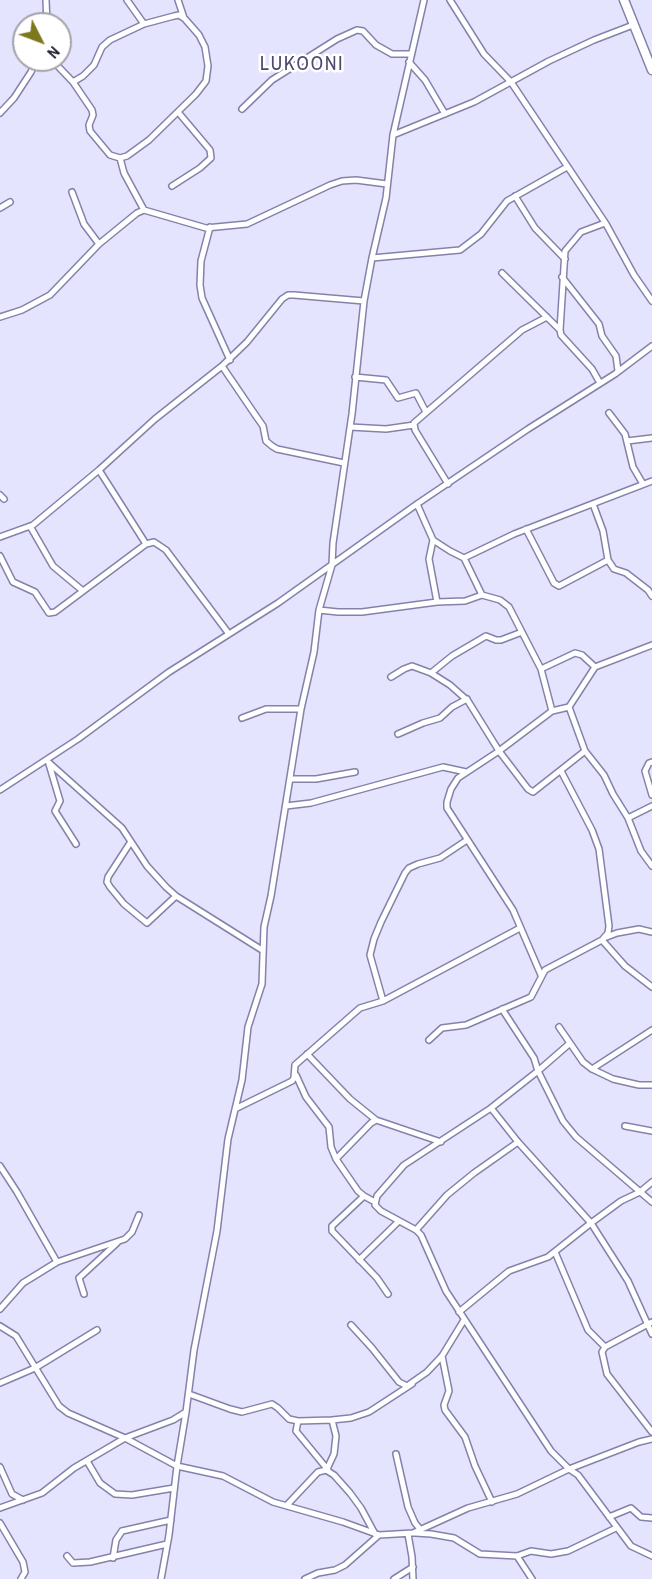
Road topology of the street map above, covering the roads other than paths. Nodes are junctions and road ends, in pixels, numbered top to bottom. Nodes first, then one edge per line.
1 (127, 0) edge
2 (178, 0) edge
3 (424, 0) edge
4 (450, 0) edge
5 (624, 0) edge
6 (185, 19) junction
7 (144, 24) junction
8 (633, 25) junction
9 (410, 54) junction
10 (408, 62) junction
11 (652, 70) edge
12 (31, 72) edge
13 (63, 72) edge
14 (73, 82) junction
15 (511, 82) junction
16 (242, 109) dead end
17 (0, 112) edge
18 (178, 112) junction
19 (445, 114) junction
20 (393, 135) junction
21 (120, 158) junction
22 (567, 167) junction
23 (387, 184) junction
24 (172, 186) dead end
25 (72, 192) dead end
26 (515, 196) junction
27 (10, 202) dead end
28 (0, 208) edge
29 (144, 210) junction
30 (605, 223) junction
31 (210, 227) junction
32 (99, 244) junction
33 (372, 258) junction
34 (566, 259) junction
35 (502, 273) dead end
36 (562, 277) junction
37 (364, 301) junction
38 (652, 301) edge
39 (0, 317) edge
40 (547, 317) junction
41 (560, 330) junction
42 (652, 346) edge
43 (230, 360) junction
44 (222, 366) junction
45 (618, 371) junction
46 (356, 377) junction
47 (600, 383) junction
48 (426, 412) junction
49 (609, 413) dead end
50 (414, 425) junction
51 (350, 427) junction
52 (652, 438) edge
53 (627, 441) junction
54 (344, 463) junction
55 (99, 470) junction
56 (652, 481) edge
57 (448, 484) junction
58 (643, 484) junction
59 (417, 504) junction
60 (593, 504) junction
61 (30, 526) junction
62 (526, 529) junction
63 (0, 537) edge
64 (433, 540) junction
65 (146, 544) junction
66 (0, 556) edge
67 (464, 558) junction
68 (608, 560) junction
69 (332, 565) junction
70 (83, 591) junction
71 (482, 595) junction
72 (652, 596) edge
73 (437, 602) junction
74 (320, 610) junction
75 (522, 632) junction
76 (229, 634) junction
77 (652, 645) edge
78 (595, 667) junction
79 (541, 669) junction
80 (431, 673) junction
81 (391, 677) dead end
82 (467, 699) junction
83 (569, 707) junction
84 (301, 710) junction
85 (552, 711) junction
86 (242, 718) dead end
87 (398, 734) dead end
88 (499, 751) junction
89 (585, 751) junction
90 (47, 761) junction
91 (652, 762) edge
92 (561, 771) junction
93 (355, 772) dead end
94 (466, 772) junction
95 (290, 779) junction
96 (0, 790) edge
97 (652, 795) edge
98 (286, 806) junction
99 (652, 806) edge
100 (628, 818) junction
101 (467, 840) junction
102 (130, 843) junction
103 (75, 844) dead end
104 (652, 866) edge
105 (176, 896) junction
106 (520, 928) junction
107 (652, 932) edge
108 (603, 939) junction
109 (262, 950) junction
110 (541, 975) junction
111 (652, 987) edge
112 (383, 1001) junction
113 (502, 1009) junction
114 (559, 1027) dead end
115 (652, 1030) edge
116 (429, 1040) dead end
117 (569, 1044) junction
118 (307, 1054) junction
119 (592, 1069) junction
120 (538, 1071) junction
121 (294, 1073) junction
122 (652, 1085) edge
123 (237, 1108) junction
124 (491, 1108) junction
125 (376, 1120) junction
126 (625, 1126) dead end
127 (652, 1131) edge
128 (441, 1142) junction
129 (518, 1142) junction
130 (336, 1159) junction
131 (0, 1166) edge
132 (652, 1182) edge
133 (640, 1192) junction
134 (364, 1196) junction
135 (375, 1202) junction
136 (652, 1202) edge
137 (139, 1215) dead end
138 (399, 1221) junction
139 (591, 1223) junction
140 (416, 1230) junction
141 (119, 1242) junction
142 (555, 1252) junction
143 (359, 1260) junction
144 (57, 1262) junction
145 (388, 1293) dead end
146 (84, 1294) dead end
147 (0, 1308) edge
148 (459, 1312) junction
149 (464, 1320) junction
150 (650, 1324) edge
151 (351, 1325) dead end
152 (0, 1326) edge
153 (97, 1330) dead end
154 (652, 1334) edge
155 (605, 1347) junction
156 (442, 1356) junction
157 (34, 1368) junction
158 (0, 1383) edge
159 (412, 1384) junction
160 (189, 1394) junction
161 (186, 1412) junction
162 (332, 1420) junction
163 (298, 1421) junction
164 (652, 1432) edge
165 (125, 1438) junction
166 (652, 1439) edge
167 (396, 1454) dead end
168 (87, 1461) junction
169 (177, 1466) junction
170 (0, 1467) edge
171 (569, 1469) junction
172 (328, 1470) junction
173 (174, 1488) junction
174 (24, 1500) junction
175 (492, 1502) junction
176 (287, 1505) junction
177 (0, 1508) edge
178 (609, 1517) junction
179 (652, 1518) edge
180 (171, 1520) junction
181 (0, 1523) edge
182 (616, 1528) junction
183 (420, 1529) junction
184 (410, 1534) junction
185 (377, 1535) junction
186 (167, 1544) junction
187 (67, 1556) dead end
188 (517, 1556) junction
189 (652, 1556) edge
190 (113, 1558) junction
191 (413, 1567) junction
192 (21, 1579) edge
193 (161, 1579) edge
194 (305, 1579) edge
195 (394, 1579) edge
196 (413, 1579) edge
197 (532, 1579) edge

1 - 7 street
2 - 6 street
3 - 9 street
4 - 15 street
5 - 8 main road
6 - 7 street
6 - 18 street
7 - 14 street
8 - 11 main road
8 - 15 street
9 - 10 street
9 - 16 street
10 - 19 street
10 - 20 street
12 - 17 street
13 - 14 street
14 - 21 street
15 - 19 street
15 - 22 street
18 - 21 street
18 - 24 street
19 - 20 street
20 - 23 street
21 - 29 street
22 - 26 street
22 - 30 street
23 - 31 street
23 - 33 street
25 - 32 street
26 - 33 street
26 - 34 street
27 - 28 street
29 - 31 street
29 - 32 street
30 - 34 street
30 - 38 street
31 - 43 street
32 - 39 street
33 - 37 street
34 - 36 street
35 - 40 street
36 - 41 street
36 - 45 street
37 - 43 street
37 - 46 street
40 - 41 street
40 - 48 street
41 - 47 street
42 - 45 street
43 - 44 street
44 - 54 street
44 - 55 street
45 - 47 street
46 - 48 street
46 - 51 street
47 - 57 street
48 - 50 street
49 - 53 street
50 - 51 street
50 - 57 street
51 - 54 street
52 - 53 street
53 - 58 street
54 - 69 street
55 - 61 street
55 - 65 street
56 - 58 street
57 - 59 street
58 - 60 street
59 - 64 street
59 - 69 street
60 - 62 street
60 - 68 street
61 - 63 street
61 - 70 street
62 - 67 street
62 - 68 street
64 - 67 street
64 - 73 street
65 - 70 street
65 - 76 street
66 - 70 street
67 - 71 street
68 - 72 street
69 - 74 street
69 - 76 street
71 - 73 street
71 - 75 street
73 - 74 street
74 - 84 street
75 - 79 street
75 - 80 street
76 - 90 street
77 - 78 street
78 - 79 street
78 - 83 street
79 - 85 street
80 - 81 street
80 - 82 street
82 - 87 street
82 - 88 street
83 - 85 street
83 - 89 street
84 - 86 street
84 - 95 street
85 - 88 street
88 - 92 street
88 - 94 street
89 - 92 street
89 - 100 street
90 - 96 street
90 - 102 street
90 - 103 street
91 - 97 street
92 - 108 street
93 - 95 street
94 - 98 street
94 - 101 street
95 - 98 street
98 - 109 street
99 - 100 street
100 - 104 street
101 - 106 street
101 - 112 street
102 - 105 street
102 - 105 street
105 - 109 street
106 - 110 street
106 - 112 street
107 - 108 street
108 - 110 street
108 - 111 street
109 - 123 street
110 - 113 street
112 - 118 street
113 - 116 street
113 - 120 street
114 - 117 street
115 - 119 street
117 - 119 street
117 - 120 street
118 - 121 street
118 - 125 street
119 - 122 street
120 - 124 street
120 - 133 street
121 - 123 street
121 - 130 street
123 - 160 street
124 - 128 street
124 - 129 street
125 - 128 street
125 - 130 street
126 - 127 street
128 - 135 street
129 - 139 street
129 - 140 street
130 - 134 street
131 - 144 street
132 - 133 street
133 - 136 street
133 - 139 street
134 - 135 street
134 - 143 street
135 - 138 street
137 - 141 street
138 - 140 street
138 - 143 street
139 - 142 street
139 - 150 street
140 - 148 street
141 - 144 street
141 - 146 street
142 - 148 street
142 - 155 street
143 - 145 street
144 - 147 street
148 - 149 street
149 - 156 street
149 - 171 street
150 - 154 street
150 - 155 street
151 - 159 street
152 - 157 street
153 - 157 street
155 - 164 street
156 - 159 street
156 - 175 street
157 - 158 street
157 - 165 street
159 - 162 street
160 - 161 street
160 - 163 street
161 - 165 street
161 - 169 street
162 - 163 street
162 - 172 street
163 - 172 street
165 - 168 street
165 - 169 street
166 - 171 street
167 - 183 street
168 - 173 street
168 - 174 street
169 - 173 street
169 - 176 street
170 - 174 street
171 - 175 street
171 - 178 street
172 - 176 street
172 - 185 street
173 - 180 street
174 - 177 street
175 - 183 street
176 - 185 street
178 - 179 street
178 - 182 street
180 - 186 street
180 - 190 street
181 - 192 street
182 - 188 street
182 - 189 street
183 - 184 street
184 - 185 street
184 - 188 street
184 - 191 street
185 - 194 street
186 - 190 street
186 - 193 street
187 - 190 street
188 - 197 street
191 - 195 street
191 - 196 street

